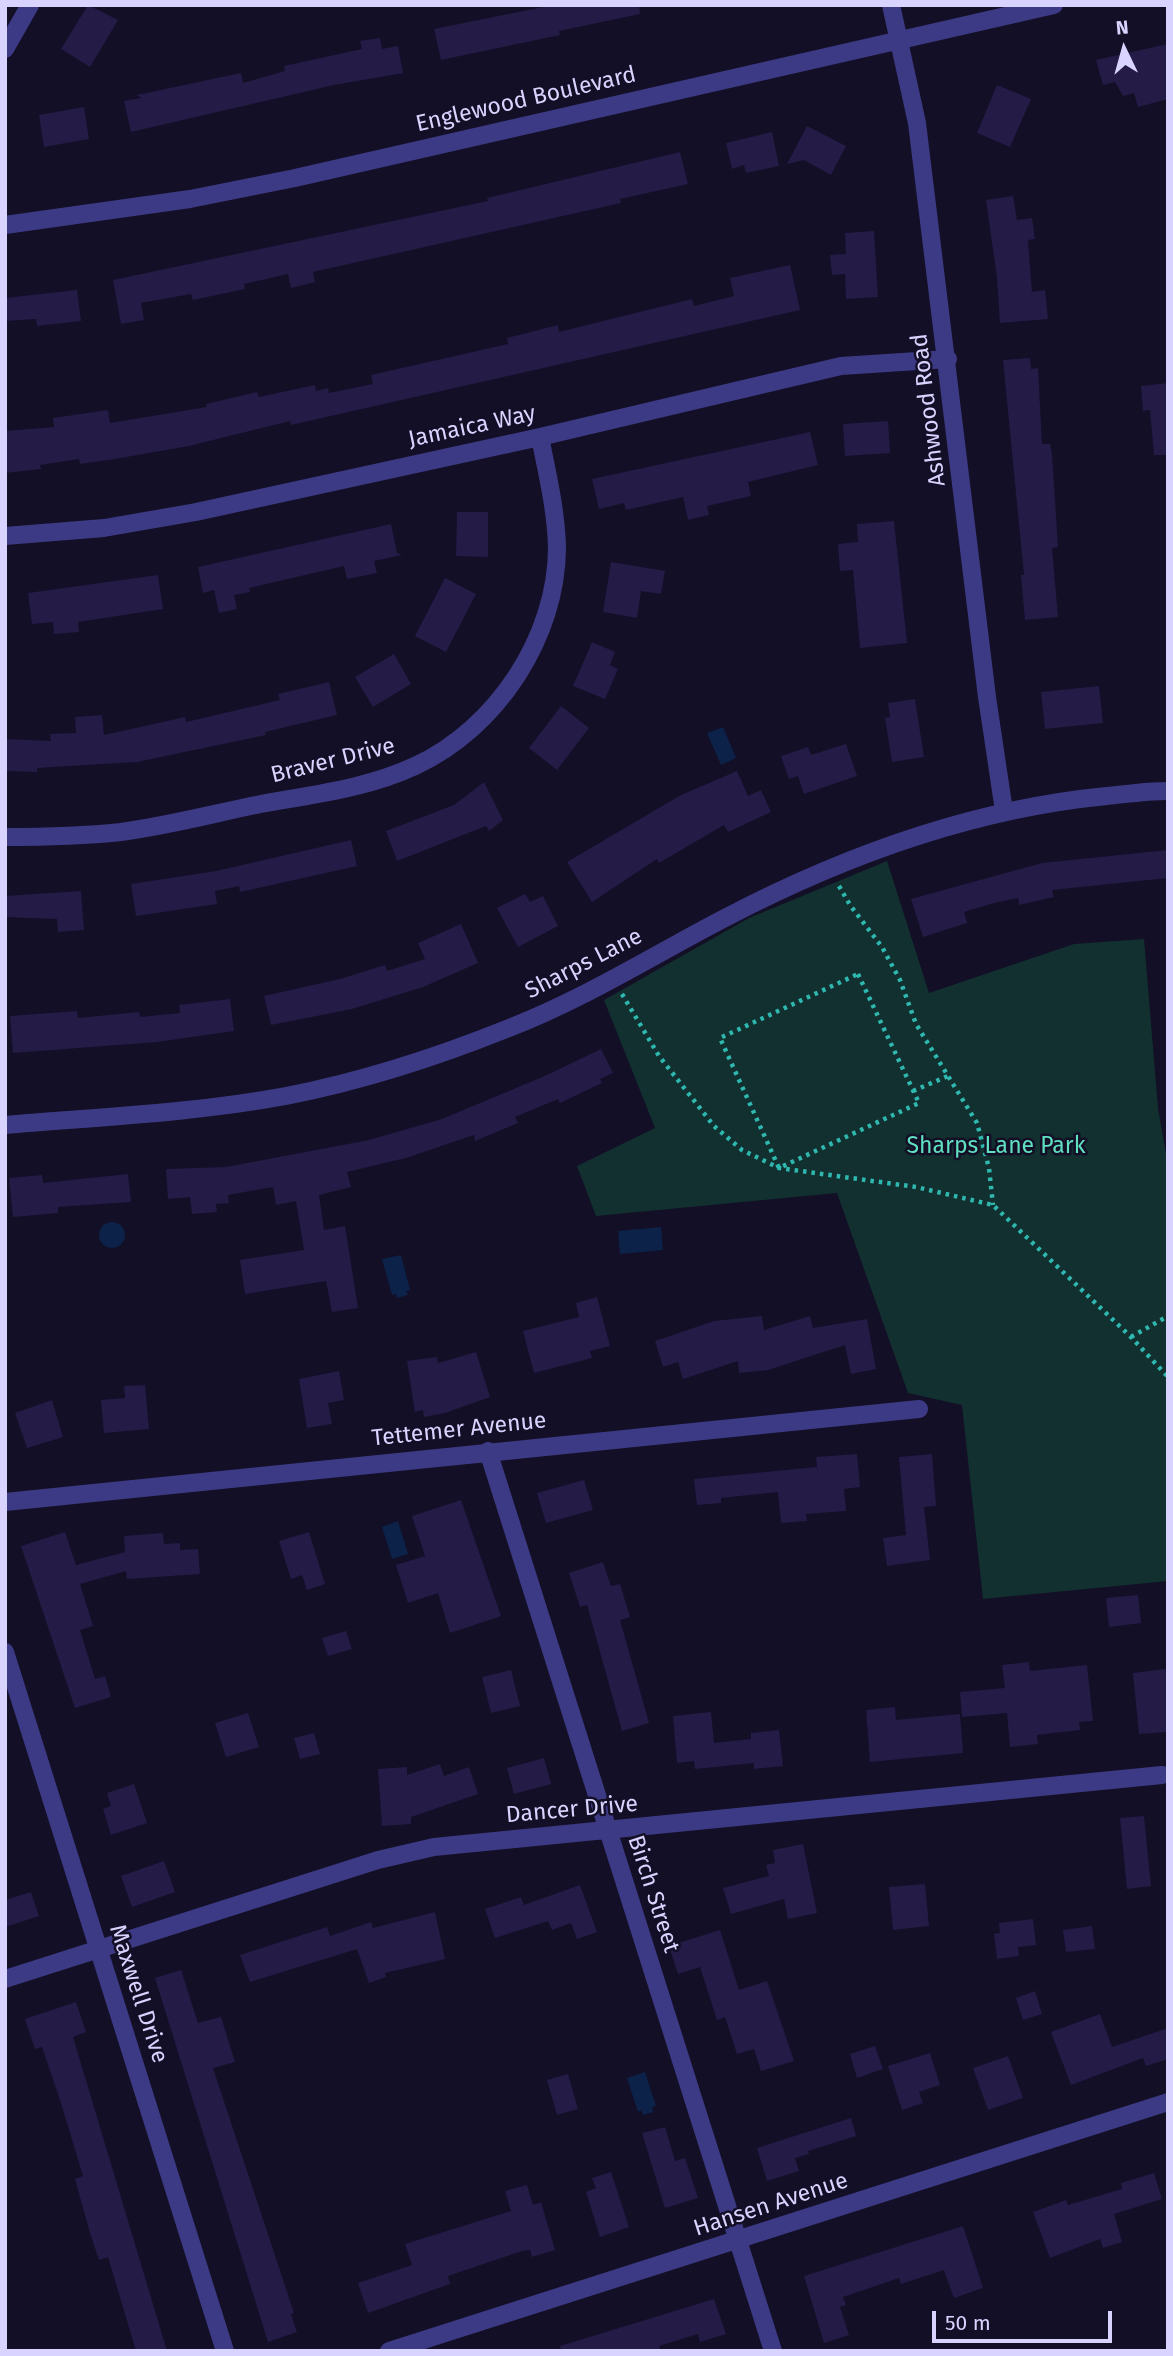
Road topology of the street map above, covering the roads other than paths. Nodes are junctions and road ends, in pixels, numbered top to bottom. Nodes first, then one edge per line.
1 (30, 5) edge
2 (891, 5) edge
3 (1054, 5) edge
4 (899, 41) junction
5 (5, 49) edge
6 (5, 225) edge
7 (948, 359) junction
8 (540, 437) junction
9 (5, 536) edge
10 (1168, 791) edge
11 (1004, 811) junction
12 (5, 837) edge
13 (5, 1125) edge
14 (919, 1409) dead end
15 (488, 1451) junction
16 (5, 1502) edge
17 (5, 1652) edge
18 (1162, 1775) dead end
19 (608, 1832) junction
20 (98, 1949) junction
21 (5, 1979) edge
22 (1168, 2102) edge
23 (738, 2241) junction
24 (225, 2351) edge
25 (389, 2351) edge
26 (773, 2351) edge

1 - 5 street
2 - 4 street, Ashwood Road
3 - 4 street, Englewood Boulevard
4 - 6 street, Englewood Boulevard
4 - 7 street, Ashwood Road
7 - 8 street, Jamaica Way
7 - 11 street, Ashwood Road
8 - 9 street, Jamaica Way
8 - 12 street, Braver Drive
10 - 11 street, Sharps Lane
11 - 13 street, Sharps Lane
14 - 15 street, Tettemer Avenue
15 - 16 street, Tettemer Avenue
15 - 19 street, Birch Street
17 - 20 street, Maxwell Drive
18 - 19 street, Dancer Drive
19 - 20 street, Dancer Drive
19 - 23 street, Birch Street
20 - 21 street, Dancer Drive
20 - 24 street, Maxwell Drive
22 - 23 street, Hansen Avenue
23 - 25 street, Hansen Avenue
23 - 26 street, Birch Street

